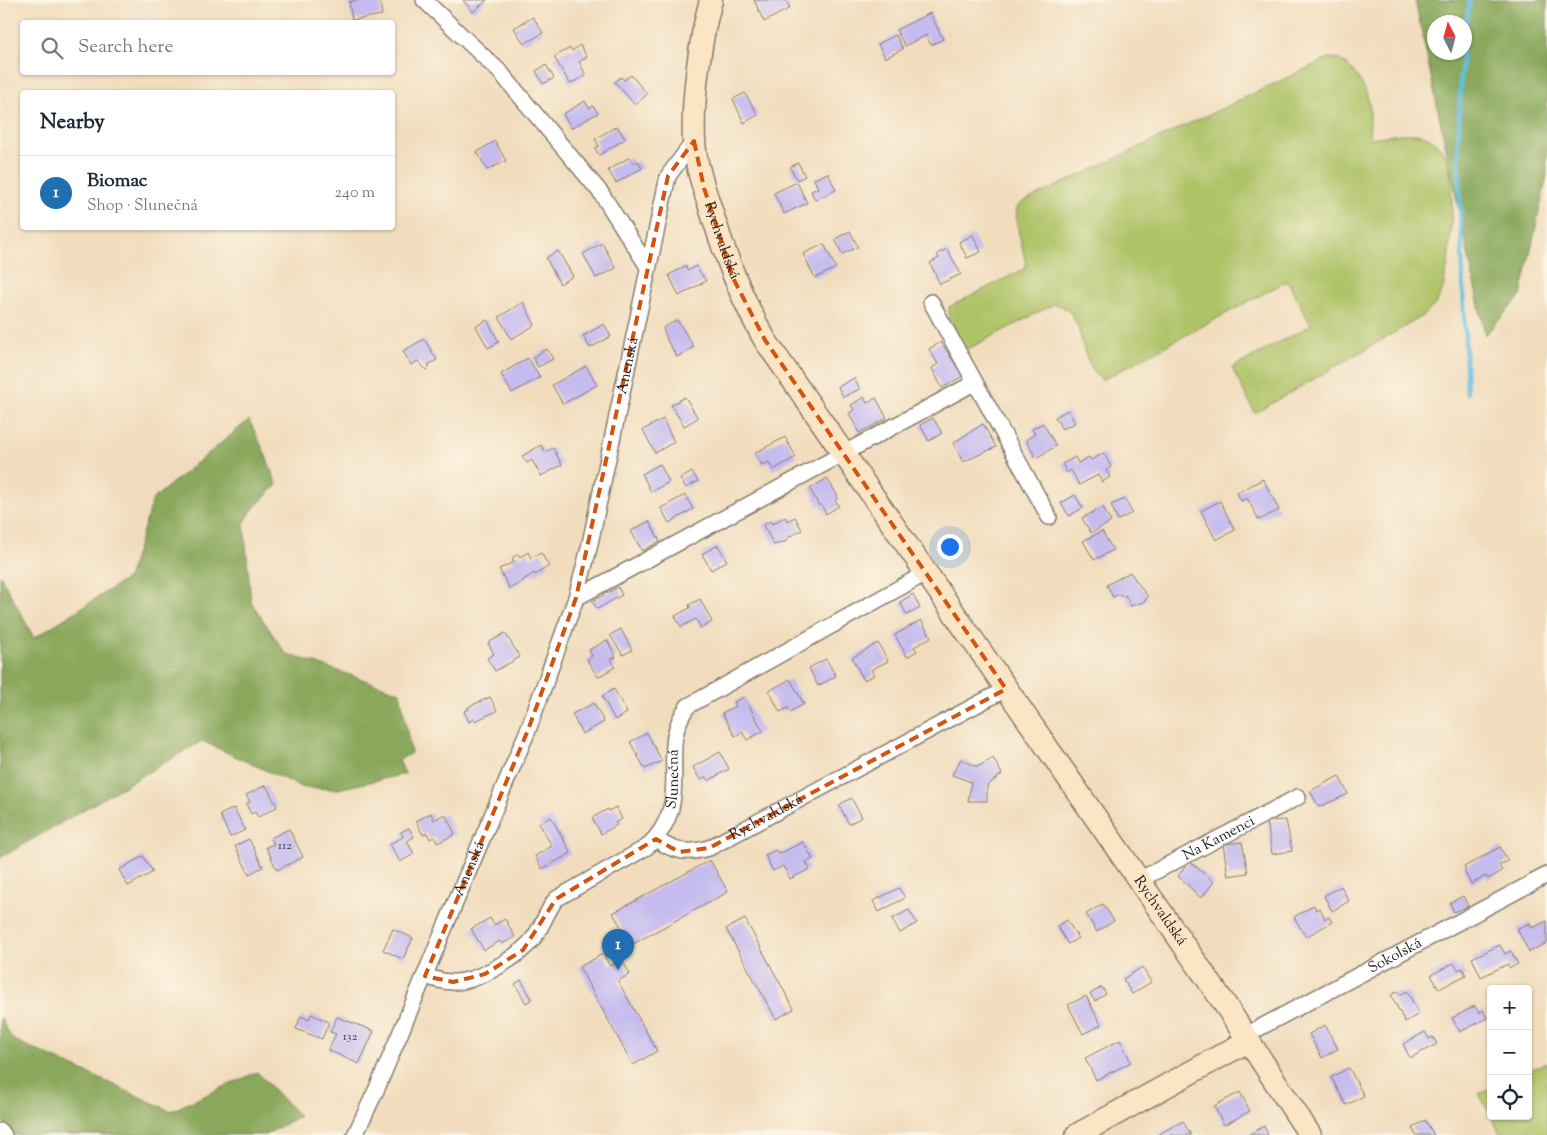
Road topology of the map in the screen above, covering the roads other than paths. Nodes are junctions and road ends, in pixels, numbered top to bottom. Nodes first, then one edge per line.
1 (424, 0) edge
2 (712, 0) edge
3 (694, 141) junction
4 (648, 267) junction
5 (931, 302) dead end
6 (974, 383) junction
7 (843, 452) junction
8 (1049, 517) dead end
9 (926, 573) junction
10 (576, 598) junction
11 (1006, 689) junction
12 (1298, 796) dead end
13 (656, 839) junction
14 (1547, 875) edge
15 (1138, 880) junction
16 (425, 976) junction
17 (1246, 1038) junction
18 (0, 1131) edge
19 (4, 1135) edge
20 (354, 1135) edge
21 (1077, 1135) edge
22 (1310, 1135) edge

1 - 4 street
2 - 3 street, Rychvaldská
3 - 4 street, Anenská
3 - 7 street, Rychvaldská
4 - 10 street, Anenská
5 - 6 street
6 - 7 street
6 - 8 street
7 - 9 street, Rychvaldská
7 - 10 street
9 - 11 street, Rychvaldská
9 - 13 street, Slunečná
10 - 16 street, Anenská
11 - 13 street, Rychvaldská
11 - 15 street, Rychvaldská
12 - 15 street, Na Kamenci
13 - 16 street, Slunečná
14 - 17 street, Sokolská
15 - 17 street, Rychvaldská
16 - 20 street, Anenská
17 - 21 street, Sokolská
17 - 22 street, Rychvaldská
18 - 19 street

